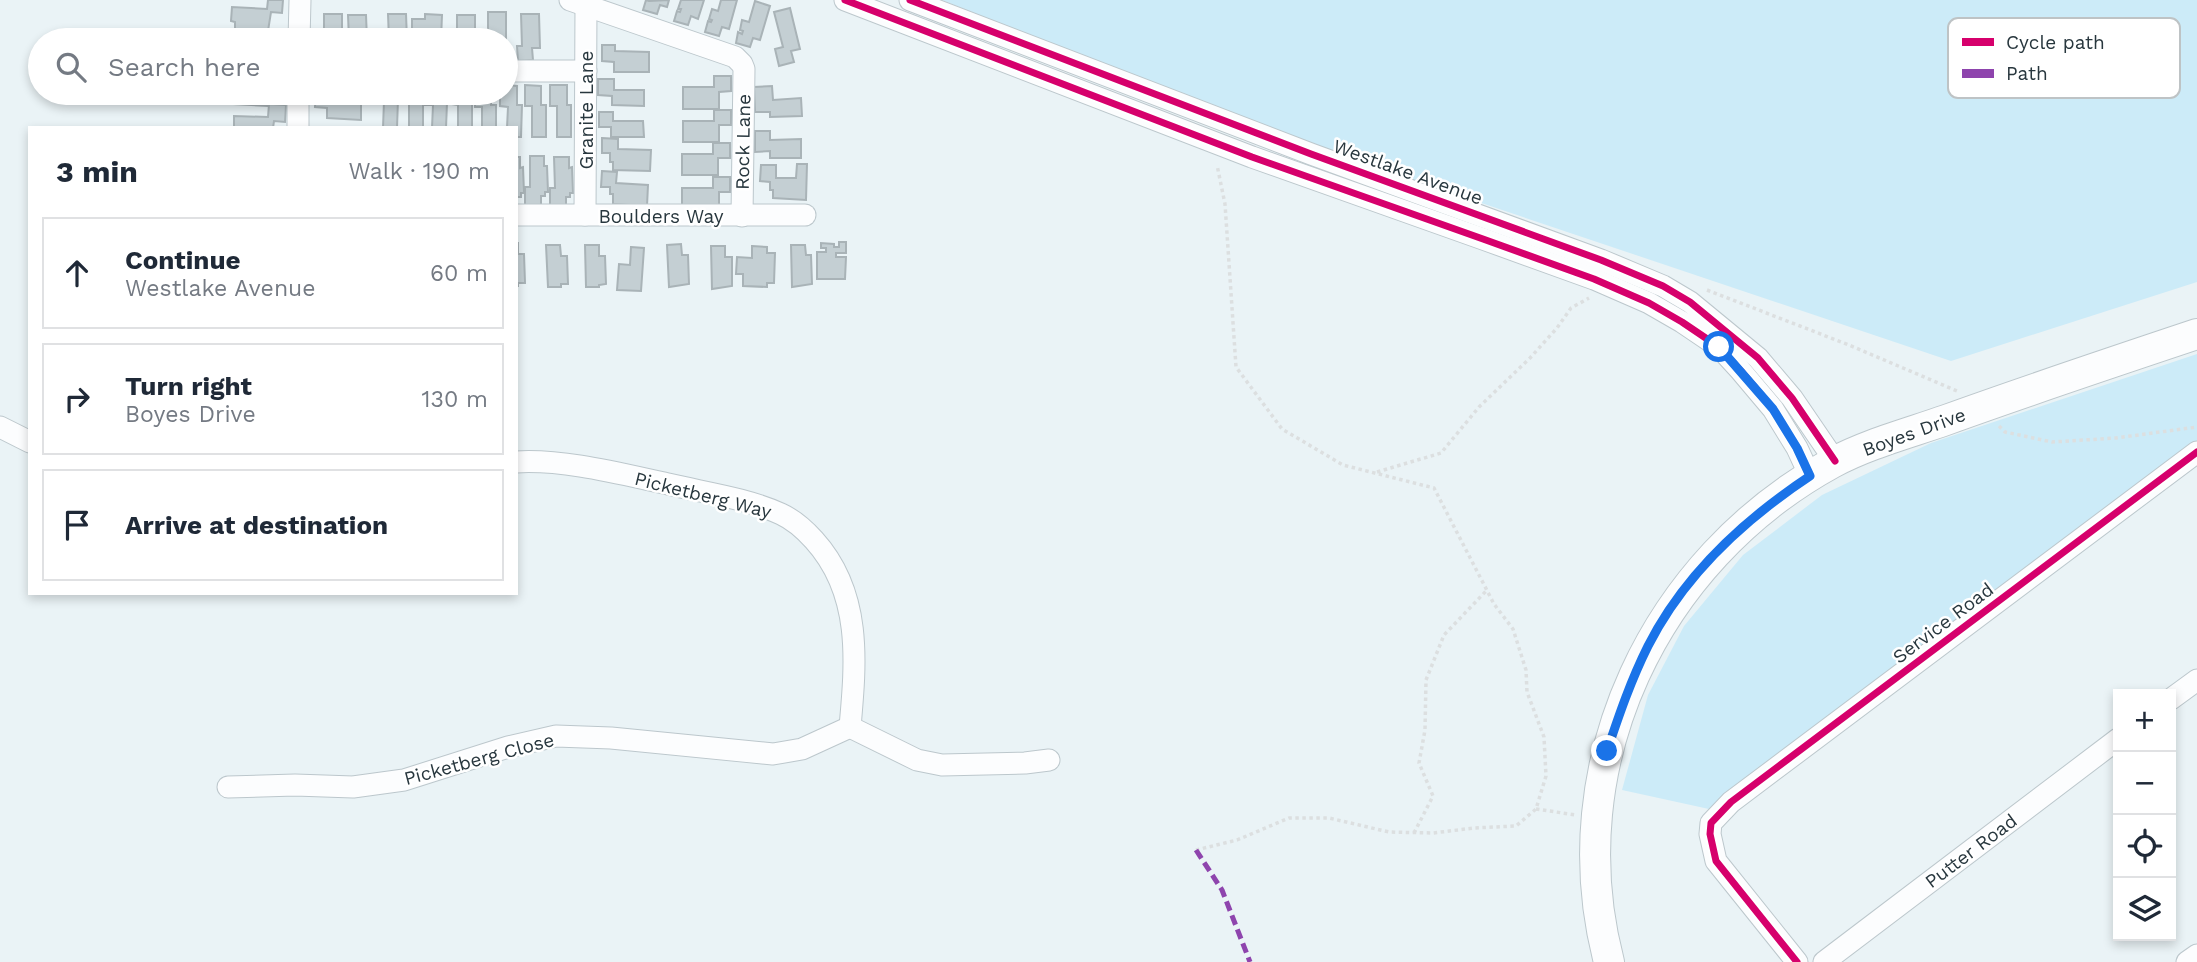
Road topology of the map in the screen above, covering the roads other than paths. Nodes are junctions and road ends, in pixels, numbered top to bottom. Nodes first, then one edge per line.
1 (300, 0) edge
2 (845, 0) edge
3 (910, 0) edge
4 (578, 3) edge
5 (299, 28) edge
6 (518, 71) edge
7 (586, 71) junction
8 (298, 105) edge
9 (298, 126) edge
10 (518, 215) edge
11 (585, 215) junction
12 (805, 215) dead end
13 (742, 216) junction
14 (2197, 334) edge
15 (0, 427) edge
16 (28, 441) edge
17 (2197, 453) edge
18 (518, 462) edge
19 (1822, 469) junction
20 (2197, 680) edge
21 (2176, 695) edge
22 (850, 726) junction
23 (2113, 743) edge
24 (1049, 760) dead end
25 (228, 787) dead end
26 (2197, 955) edge
27 (1609, 962) edge
28 (1797, 962) edge
29 (1824, 962) edge
30 (2187, 962) edge

1 - 5 street
2 - 19 street, Westlake Avenue
3 - 19 street, Westlake Avenue
4 - 7 street, Granite Lane
4 - 13 street, Rock Lane
6 - 7 street
7 - 11 street, Granite Lane
8 - 9 street
10 - 11 street, Boulders Way
11 - 13 street, Boulders Way
12 - 13 street, Boulders Way
14 - 19 main road, Boyes Drive
15 - 16 street
17 - 28 street, Service Road
18 - 22 street, Picketberg Way
19 - 27 main road, Boyes Drive
20 - 21 street
22 - 24 street
22 - 25 street, Picketberg Close
23 - 29 street, Putter Road
26 - 30 street

